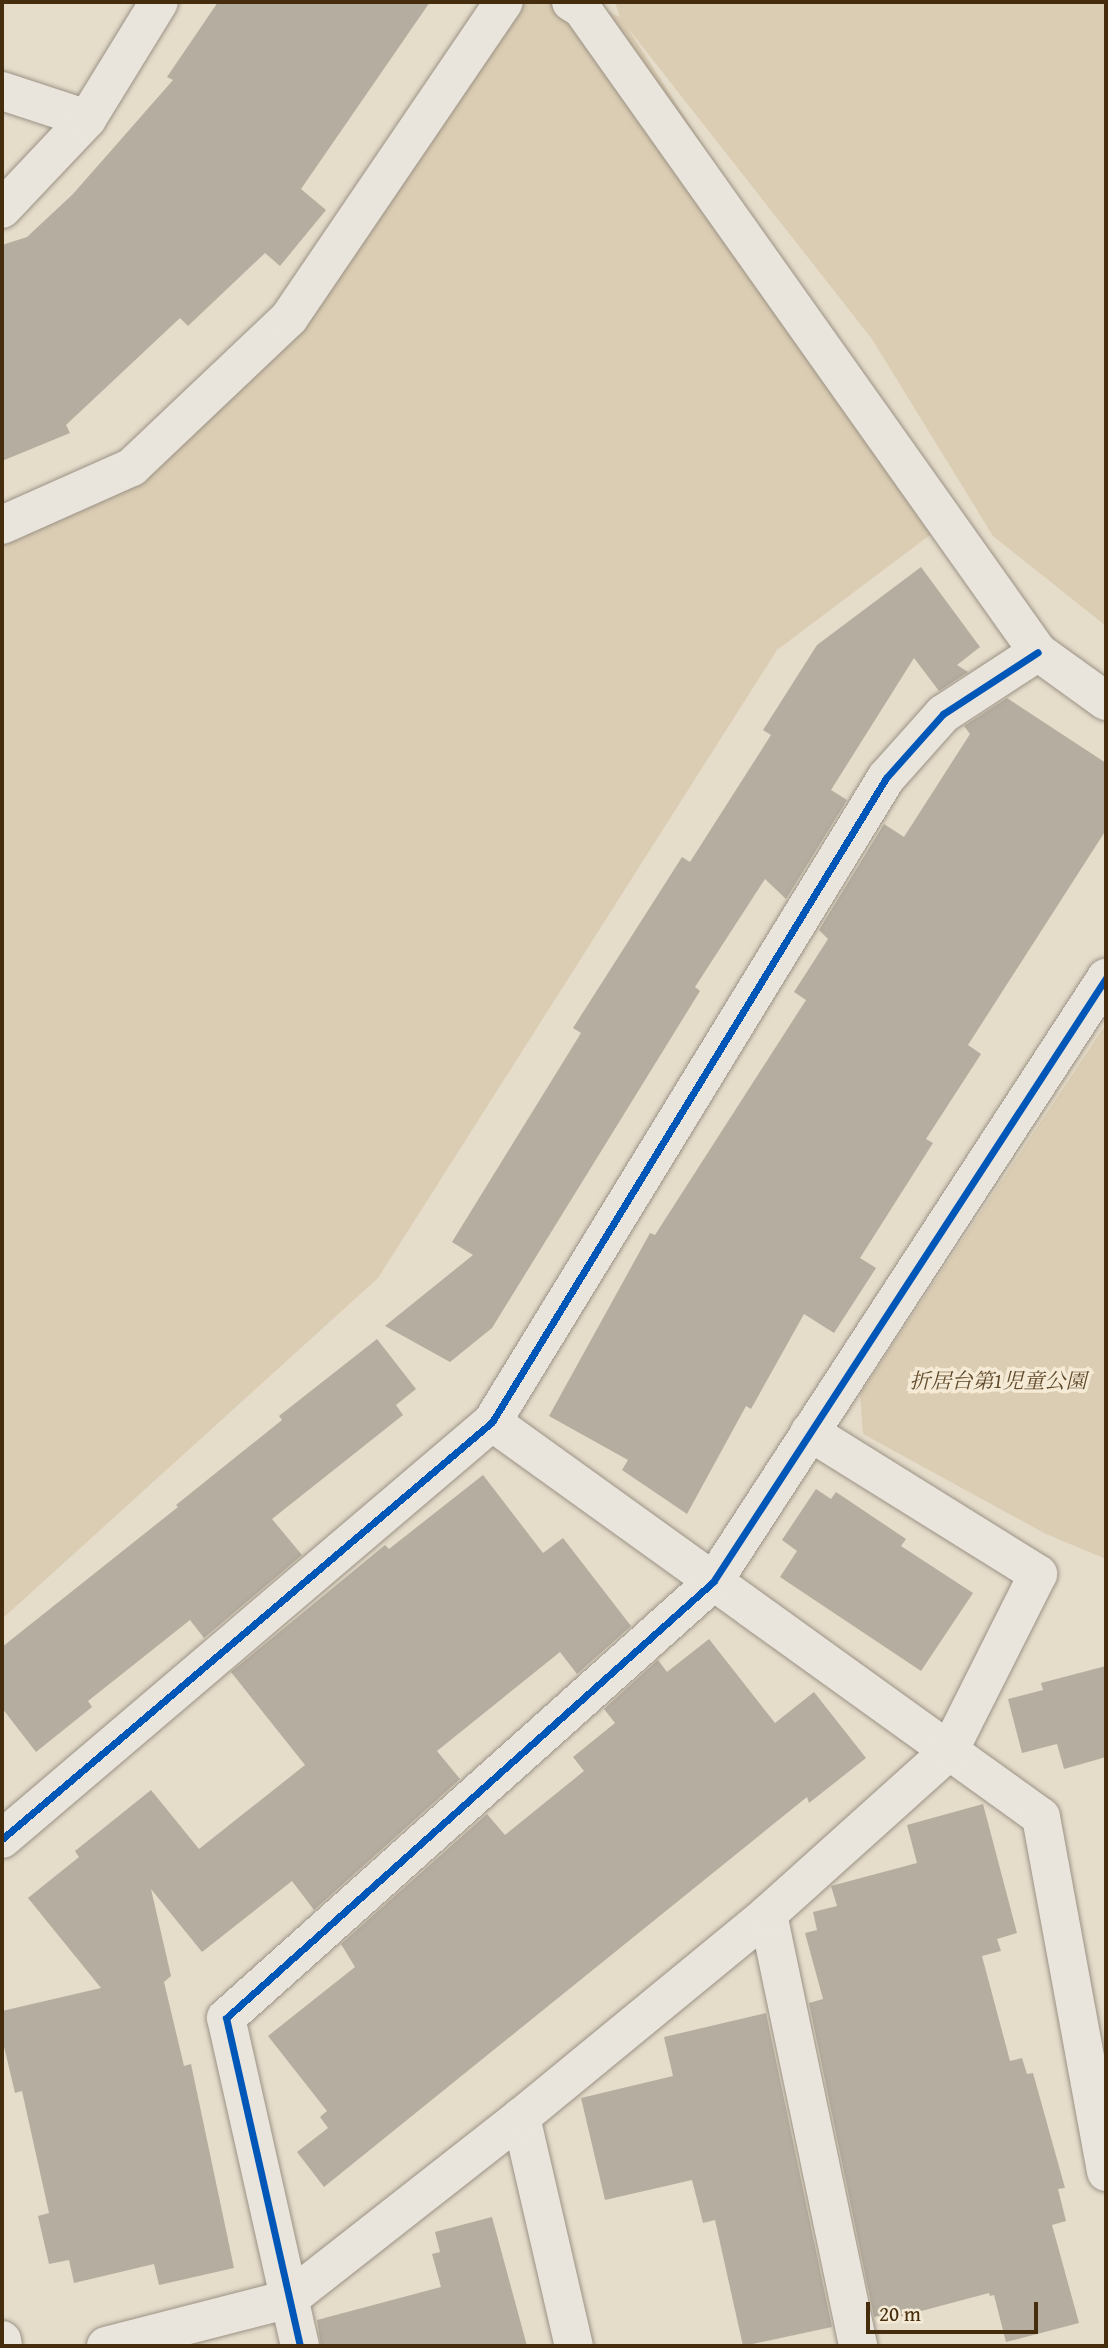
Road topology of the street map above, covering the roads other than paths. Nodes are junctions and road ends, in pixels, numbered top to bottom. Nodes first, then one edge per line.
1 (159, 2) edge
2 (503, 2) edge
3 (570, 2) edge
4 (2, 90) edge
5 (87, 119) junction
6 (2, 209) edge
7 (2, 525) edge
8 (1038, 652) junction
9 (1106, 701) edge
10 (1106, 978) edge
11 (492, 1422) junction
12 (810, 1432) junction
13 (713, 1582) junction
14 (949, 1751) junction
15 (2, 1839) edge
16 (768, 1914) junction
17 (521, 2117) junction
18 (1106, 2172) edge
19 (289, 2299) junction
20 (2, 2340) edge
21 (3, 2346) edge
22 (106, 2346) edge
23 (300, 2346) edge
24 (575, 2346) edge
25 (858, 2346) edge

1 - 5 street
2 - 7 street
3 - 8 street
4 - 5 street
5 - 6 street
8 - 9 street
8 - 11 street
10 - 12 street
11 - 13 street
11 - 15 street
12 - 13 street
12 - 14 street
13 - 14 street
13 - 19 street
14 - 16 street
14 - 18 street
16 - 17 street
16 - 25 street
17 - 19 street
17 - 24 street
19 - 22 street
19 - 23 street
20 - 21 street

